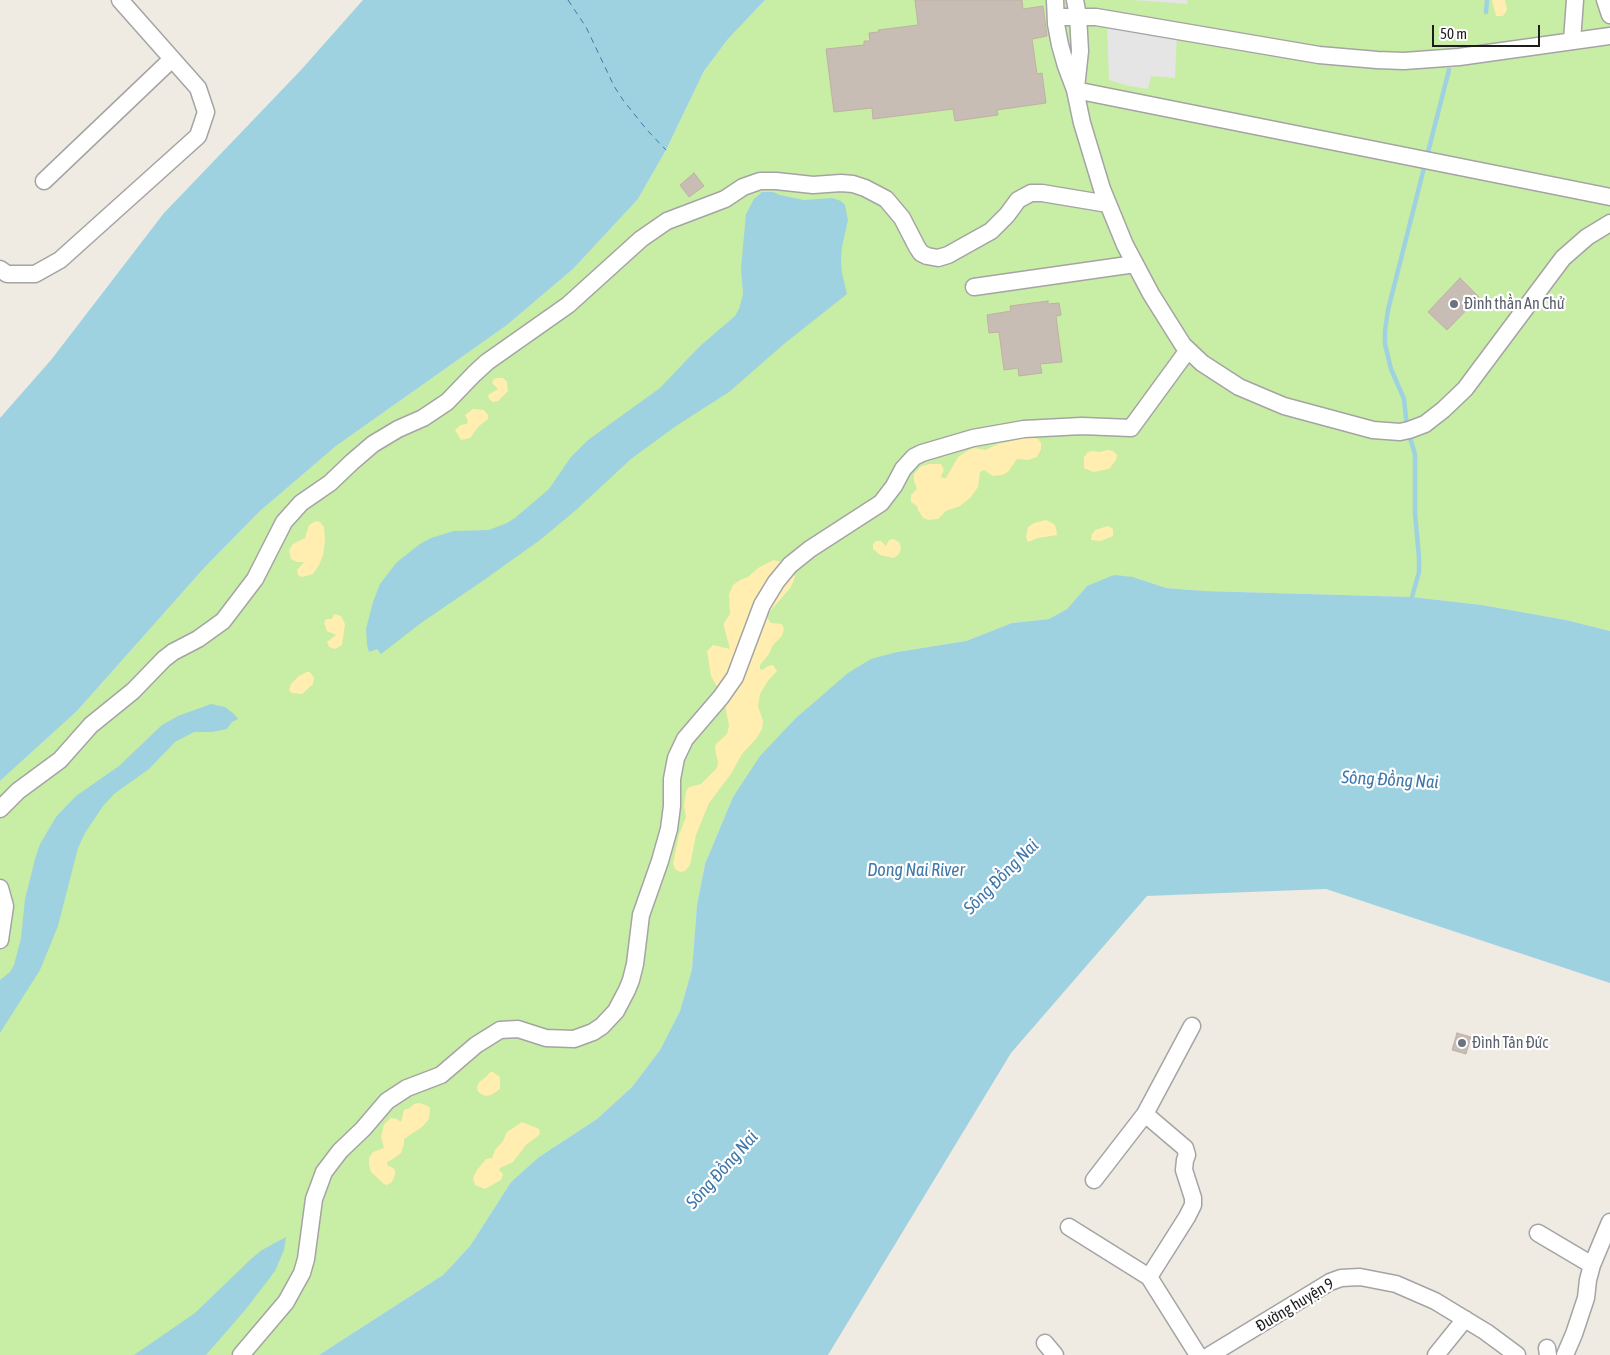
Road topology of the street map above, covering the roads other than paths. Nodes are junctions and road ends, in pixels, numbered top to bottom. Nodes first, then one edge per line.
1 (120, 0) edge
2 (1054, 0) edge
3 (1075, 0) edge
4 (1575, 0) edge
5 (1605, 0) edge
6 (1610, 15) edge
7 (1078, 16) junction
8 (1056, 17) junction
9 (1610, 36) edge
10 (1572, 41) junction
11 (172, 59) junction
12 (1076, 90) junction
13 (44, 181) dead end
14 (1610, 197) edge
15 (1108, 204) junction
16 (1610, 223) edge
17 (1135, 264) junction
18 (0, 268) edge
19 (974, 287) dead end
20 (1188, 350) junction
21 (0, 809) edge
22 (0, 888) edge
23 (0, 940) edge
24 (1192, 1026) dead end
25 (1145, 1114) junction
26 (1094, 1180) dead end
27 (1610, 1222) edge
28 (1069, 1227) dead end
29 (1538, 1233) dead end
30 (1592, 1265) junction
31 (1149, 1276) junction
32 (1465, 1319) junction
33 (241, 1355) edge
34 (1198, 1355) edge
35 (1210, 1355) edge
36 (1436, 1355) edge
37 (1517, 1355) edge
38 (1565, 1355) edge

1 - 11 street
2 - 8 street
3 - 7 street
4 - 10 street
5 - 6 street
7 - 8 street
7 - 10 street
7 - 12 street
8 - 12 street
9 - 10 street
11 - 13 street
11 - 18 street
12 - 14 street
12 - 15 street
15 - 17 street
15 - 21 street
16 - 20 street
17 - 19 street
17 - 20 street
20 - 33 street
22 - 23 street
24 - 25 street
25 - 26 street
25 - 31 street
27 - 30 street
28 - 31 street
29 - 30 street
30 - 38 street
31 - 34 street
32 - 35 street, Đường huyện 9
32 - 36 street
32 - 37 street, Đường huyện 9

